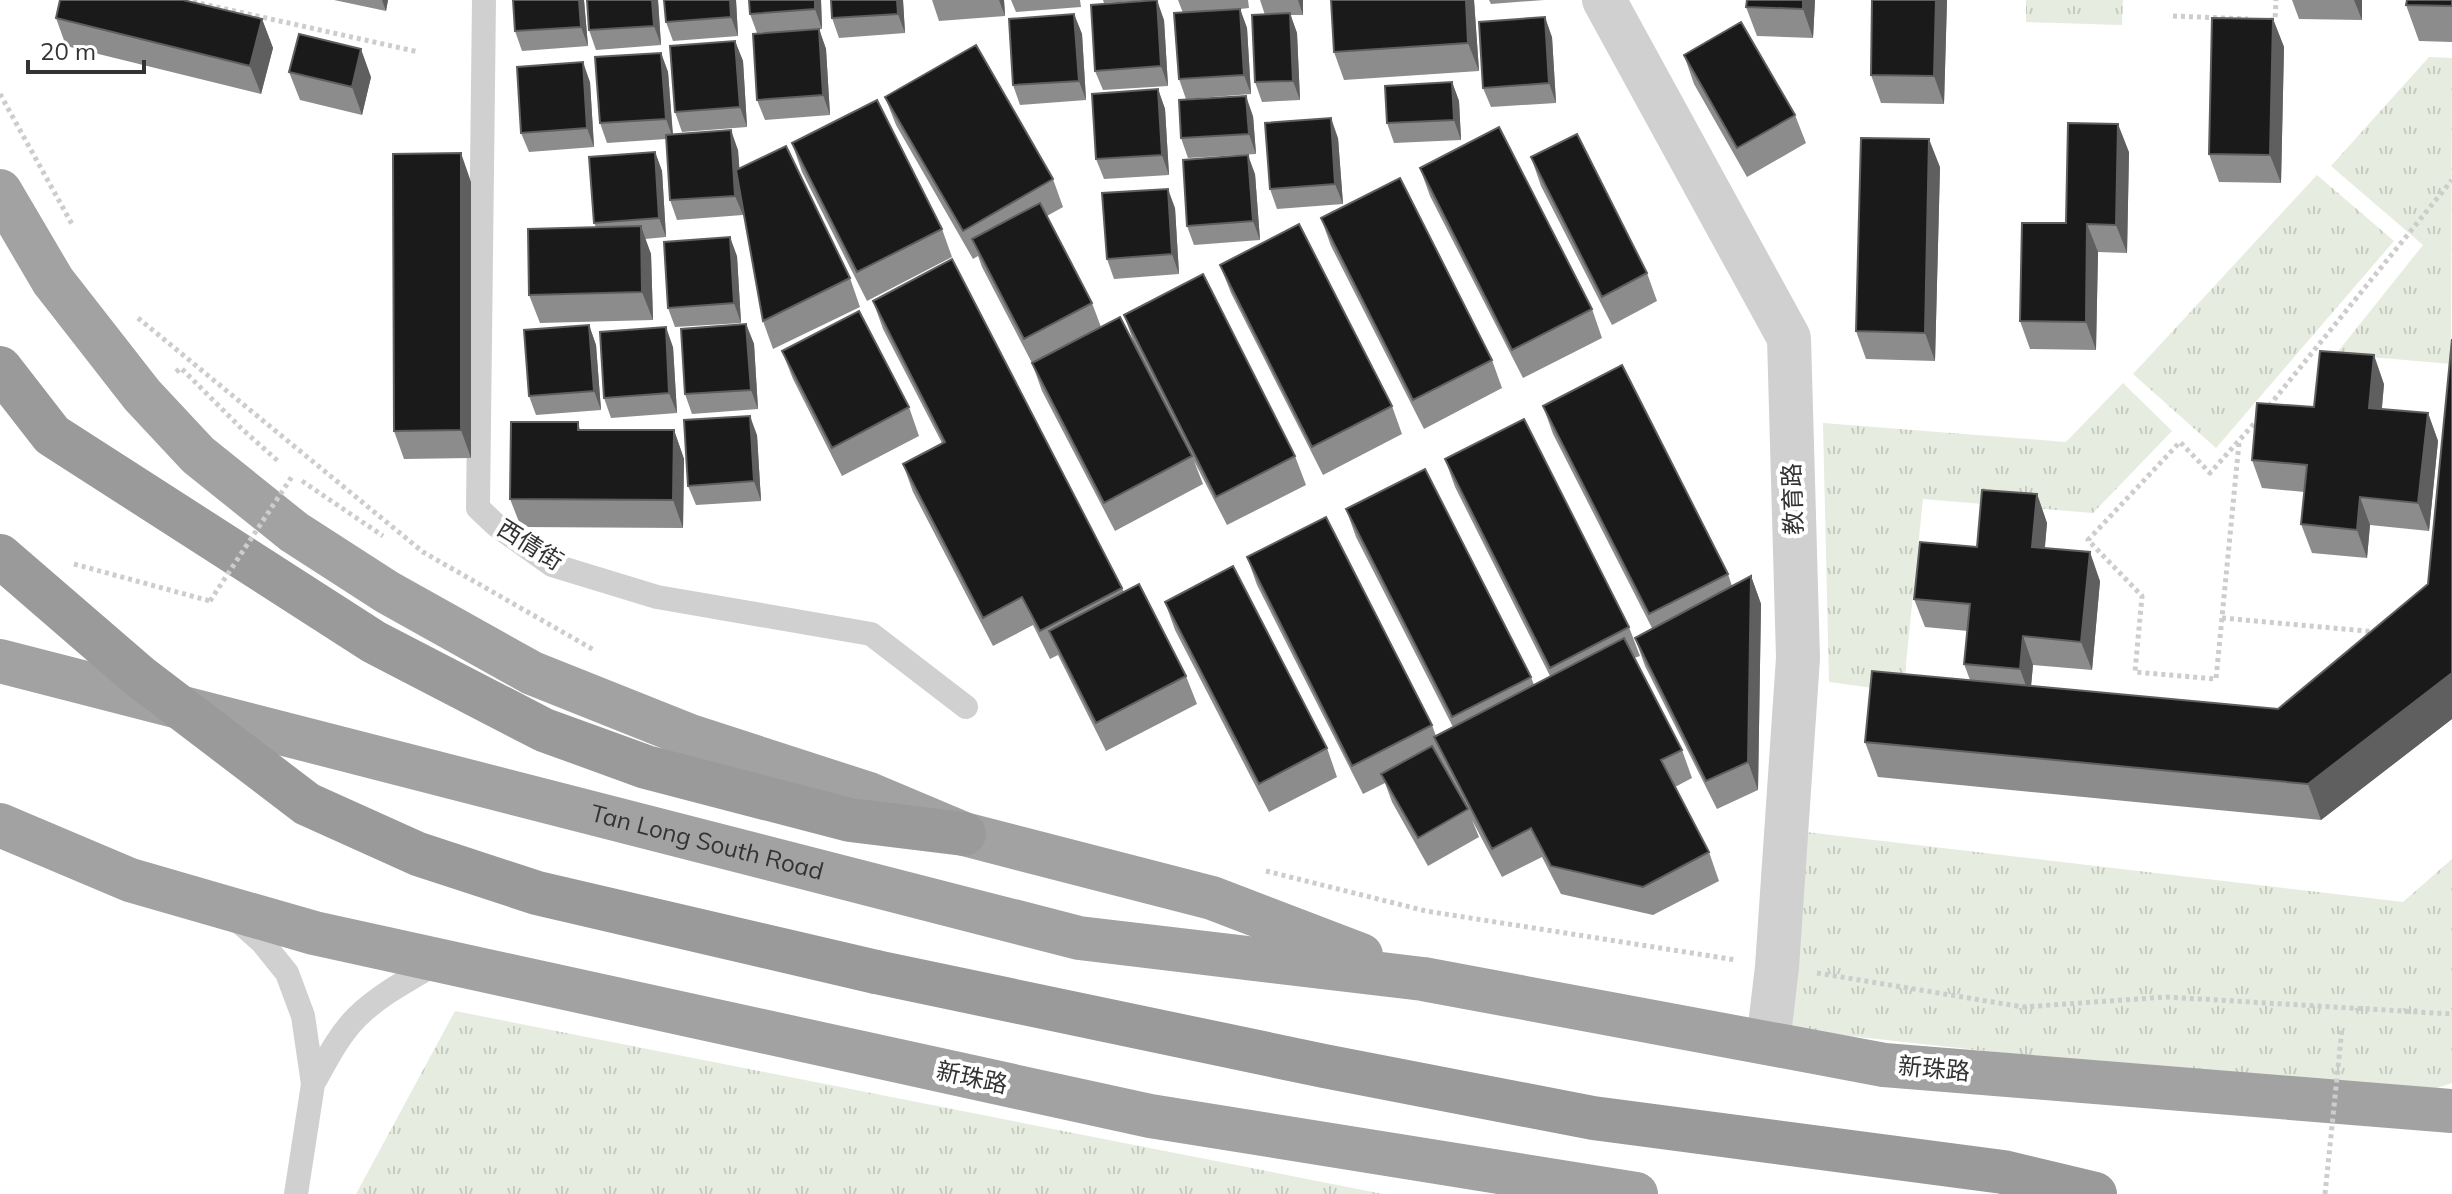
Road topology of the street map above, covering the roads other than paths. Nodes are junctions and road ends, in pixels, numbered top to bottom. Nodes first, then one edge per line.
1 (484, 0) edge
2 (1604, 0) edge
3 (0, 191) edge
4 (0, 368) edge
5 (0, 556) edge
6 (0, 661) edge
7 (966, 707) dead end
8 (0, 825) edge
9 (964, 834) junction
10 (221, 906) junction
11 (440, 961) junction
12 (1423, 979) junction
13 (1768, 1043) junction
14 (313, 1084) junction
15 (2452, 1111) edge
16 (296, 1194) edge
17 (1636, 1194) edge
18 (2095, 1194) edge

1 - 7 lane, 西倩街
2 - 13 street, 教育路
3 - 9 highway
4 - 9 highway
5 - 18 highway, bridge
6 - 12 highway, Tan Long South Road
8 - 10 highway
9 - 12 highway
10 - 11 highway, 新珠路
10 - 14 lane
11 - 14 lane
11 - 17 highway, 新珠路
12 - 13 highway, 新珠路
13 - 15 highway, 新珠路
14 - 16 lane

